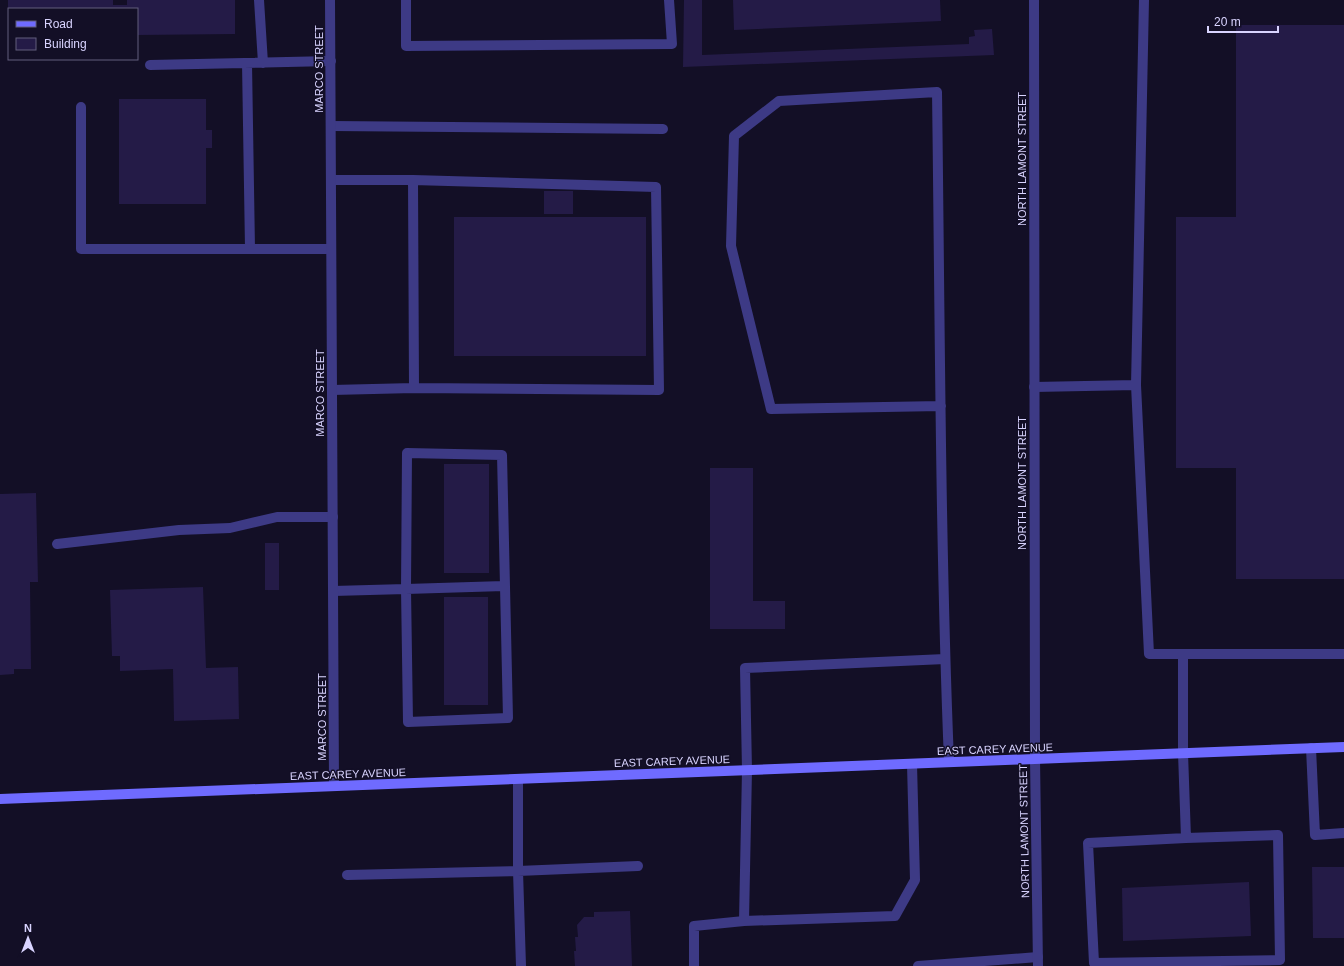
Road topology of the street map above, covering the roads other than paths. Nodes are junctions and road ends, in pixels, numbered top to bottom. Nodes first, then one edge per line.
1 (258, 0) edge
2 (330, 0) edge
3 (406, 0) edge
4 (669, 0) edge
5 (1034, 0) edge
6 (1144, 0) edge
7 (330, 61) junction
8 (247, 63) junction
9 (263, 63) junction
10 (150, 65) dead end
11 (81, 107) dead end
12 (331, 126) junction
13 (663, 129) dead end
14 (331, 180) junction
15 (413, 180) junction
16 (250, 249) junction
17 (331, 249) junction
18 (1136, 385) junction
19 (1034, 387) junction
20 (414, 388) junction
21 (332, 390) junction
22 (941, 406) junction
23 (333, 517) junction
24 (57, 544) dead end
25 (504, 586) junction
26 (406, 589) junction
27 (333, 591) junction
28 (1183, 654) junction
29 (1344, 654) edge
30 (945, 659) junction
31 (1344, 747) edge
32 (1311, 748) junction
33 (1184, 753) junction
34 (1035, 759) junction
35 (949, 762) junction
36 (912, 764) junction
37 (747, 770) junction
38 (518, 779) junction
39 (334, 786) junction
40 (0, 800) edge
41 (1344, 833) edge
42 (1186, 838) junction
43 (638, 866) dead end
44 (518, 870) junction
45 (347, 875) dead end
46 (744, 921) junction
47 (1038, 962) edge
48 (1094, 965) edge
49 (521, 966) edge
50 (694, 966) edge
51 (918, 966) edge

1 - 9 street
2 - 7 street, MARCO STREET
3 - 4 street
5 - 19 street, NORTH LAMONT STREET
6 - 18 street
7 - 9 street
7 - 12 street, MARCO STREET
8 - 9 street
8 - 10 street
8 - 16 street
11 - 16 street
12 - 13 street
12 - 14 street, MARCO STREET
14 - 15 street
14 - 17 street, MARCO STREET
15 - 20 street
15 - 20 street
16 - 17 street
17 - 21 street, MARCO STREET
18 - 19 street
18 - 28 street
19 - 34 street, NORTH LAMONT STREET
20 - 21 street
21 - 23 street, MARCO STREET
22 - 22 street
22 - 30 street
23 - 24 street
23 - 27 street, MARCO STREET
25 - 26 street
25 - 26 street
25 - 26 street
26 - 27 street
27 - 39 street, MARCO STREET
28 - 29 street
28 - 33 street
30 - 35 street
30 - 37 street
31 - 32 main road, EAST CAREY AVENUE
32 - 33 main road, EAST CAREY AVENUE
32 - 41 street
33 - 34 main road, EAST CAREY AVENUE
33 - 42 street
34 - 35 main road, EAST CAREY AVENUE
34 - 47 street, NORTH LAMONT STREET
35 - 36 main road, EAST CAREY AVENUE
36 - 37 main road, EAST CAREY AVENUE
36 - 46 street
37 - 38 main road, EAST CAREY AVENUE
37 - 46 street
38 - 39 main road, EAST CAREY AVENUE
38 - 44 street
39 - 40 main road, EAST CAREY AVENUE
42 - 48 street
42 - 48 street
43 - 44 street
44 - 45 street
44 - 49 street
46 - 50 street
47 - 51 street

